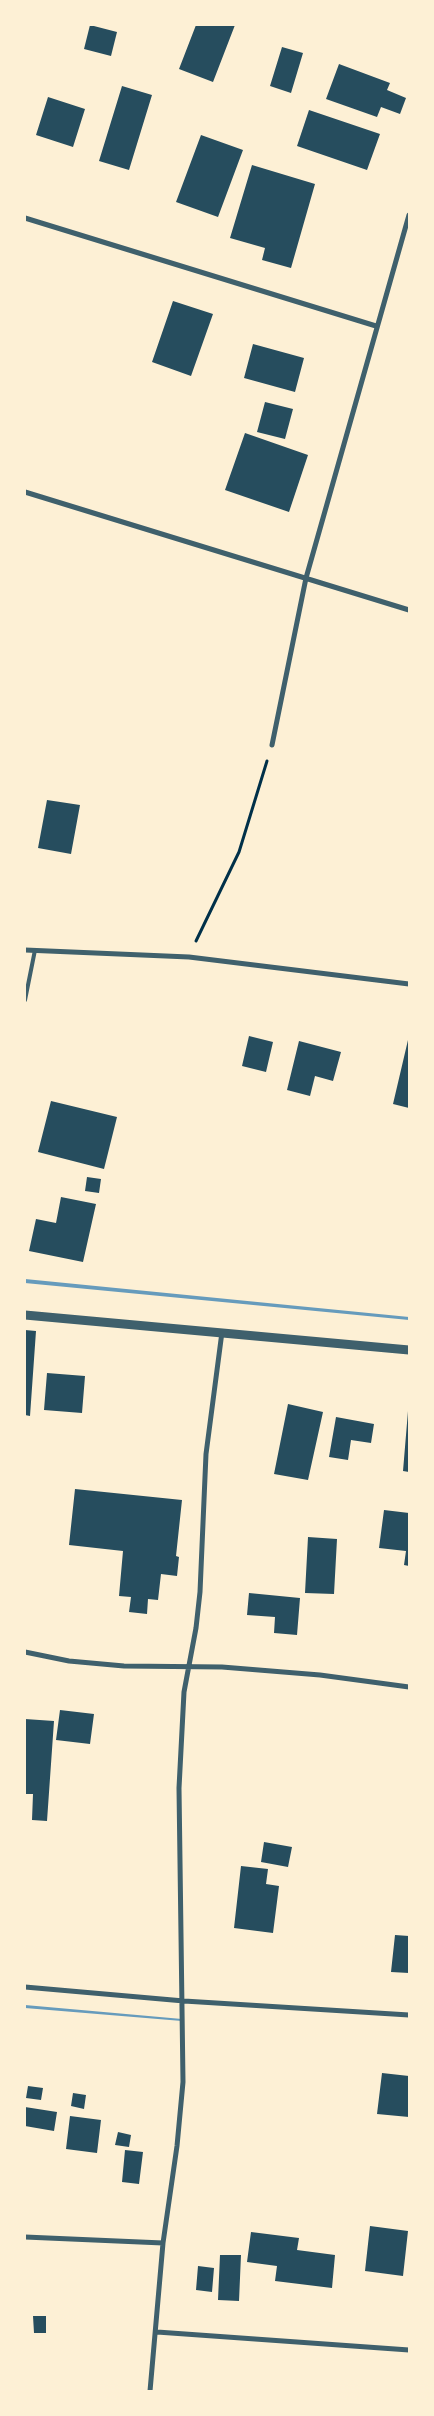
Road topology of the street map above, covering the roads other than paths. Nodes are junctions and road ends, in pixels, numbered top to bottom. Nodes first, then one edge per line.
1 (409, 215) edge
2 (25, 218) edge
3 (376, 326) junction
4 (25, 492) edge
5 (306, 578) junction
6 (409, 610) edge
7 (272, 746) road end
8 (25, 950) edge
9 (35, 950) junction
10 (409, 984) edge
11 (25, 1000) edge
12 (25, 1315) edge
13 (222, 1332) junction
14 (409, 1350) edge
15 (25, 1652) edge
16 (188, 1667) junction
17 (409, 1687) edge
18 (25, 1986) edge
19 (184, 2001) junction
20 (409, 2015) edge
21 (25, 2237) edge
22 (163, 2243) junction
23 (157, 2332) junction
24 (409, 2350) edge
25 (150, 2391) edge

1 - 3 street
2 - 3 street
3 - 5 street
4 - 5 street
5 - 6 street
5 - 7 street
8 - 9 street
9 - 10 street
9 - 11 lane
12 - 13 street
13 - 14 street
13 - 16 street
15 - 16 street
16 - 17 street
16 - 19 street
18 - 19 street
19 - 20 street
19 - 22 street
21 - 22 street
22 - 23 street
23 - 24 street
23 - 25 street

